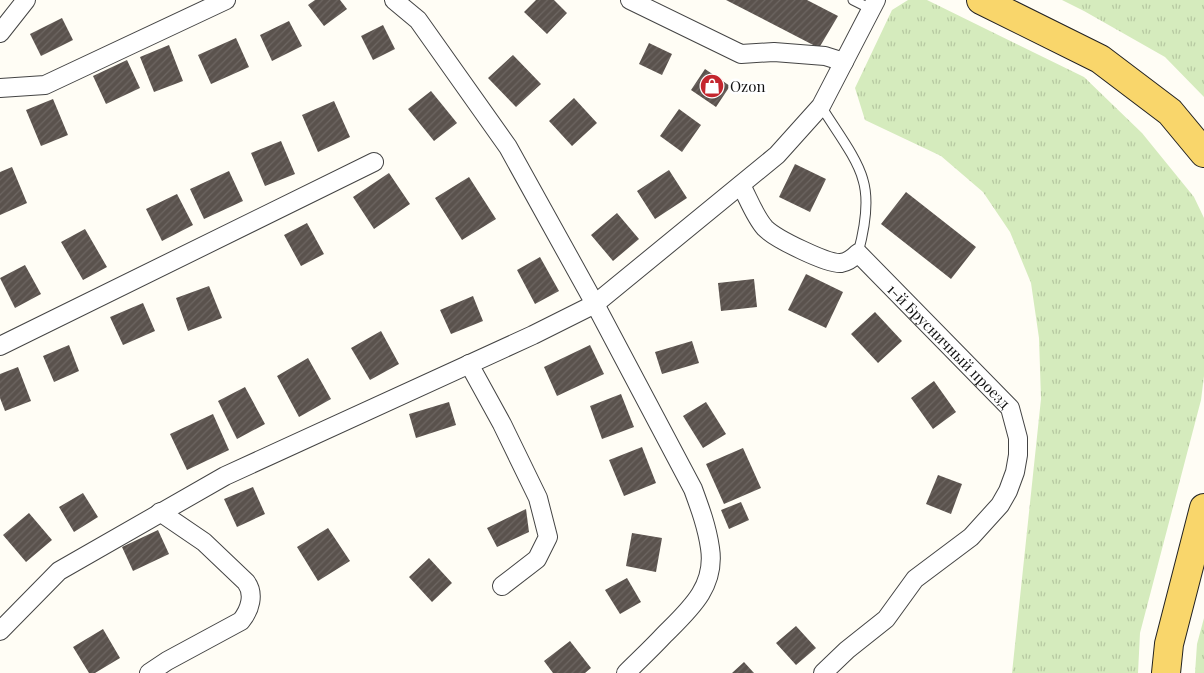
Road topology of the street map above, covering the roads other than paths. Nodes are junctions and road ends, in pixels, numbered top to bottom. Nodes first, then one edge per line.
1 (26, 0) edge
2 (226, 0) edge
3 (394, 0) edge
4 (630, 0) edge
5 (853, 0) edge
6 (981, 0) edge
7 (874, 4) edge
8 (0, 33) edge
9 (844, 62) junction
10 (0, 88) edge
11 (821, 106) junction
12 (1204, 153) edge
13 (374, 162) dead end
14 (741, 185) junction
15 (858, 254) junction
16 (594, 304) junction
17 (0, 346) edge
18 (469, 364) junction
19 (1204, 508) edge
20 (160, 512) junction
21 (502, 586) dead end
22 (0, 631) edge
23 (148, 673) edge
24 (626, 673) edge
25 (823, 673) edge
26 (1166, 673) edge

1 - 8 street
2 - 10 street
3 - 16 street
4 - 9 street
5 - 7 lane
6 - 12 main road
7 - 9 street
9 - 11 street
11 - 14 street
11 - 15 lane
13 - 17 street
14 - 15 street
14 - 16 street
15 - 25 street, 1-й Брусничный проезд
16 - 18 street
16 - 24 street
18 - 20 street
18 - 21 street
19 - 26 main road
20 - 22 street
20 - 23 street

